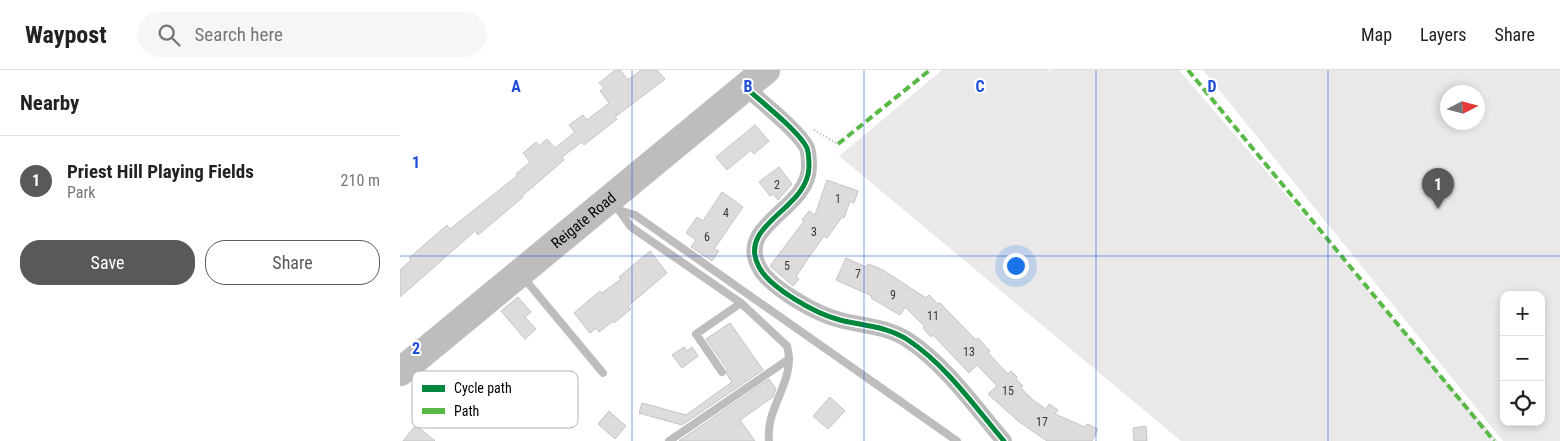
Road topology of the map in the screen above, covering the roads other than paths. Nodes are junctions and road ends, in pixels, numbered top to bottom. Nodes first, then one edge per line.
1 (766, 70) edge
2 (745, 87) junction
3 (613, 206) junction
4 (520, 273) junction
5 (741, 303) junction
6 (789, 358) junction
7 (400, 372) edge
8 (722, 372) dead end
9 (603, 373) dead end
10 (669, 441) edge
11 (769, 441) edge
12 (957, 441) edge
13 (1004, 441) edge

1 - 2 highway, Reigate Road
2 - 3 highway, Reigate Road
2 - 13 street
3 - 4 highway, Reigate Road
3 - 5 lane
3 - 12 lane
4 - 7 highway, Reigate Road
4 - 9 lane
5 - 6 lane
5 - 8 lane
6 - 10 lane
6 - 11 lane

